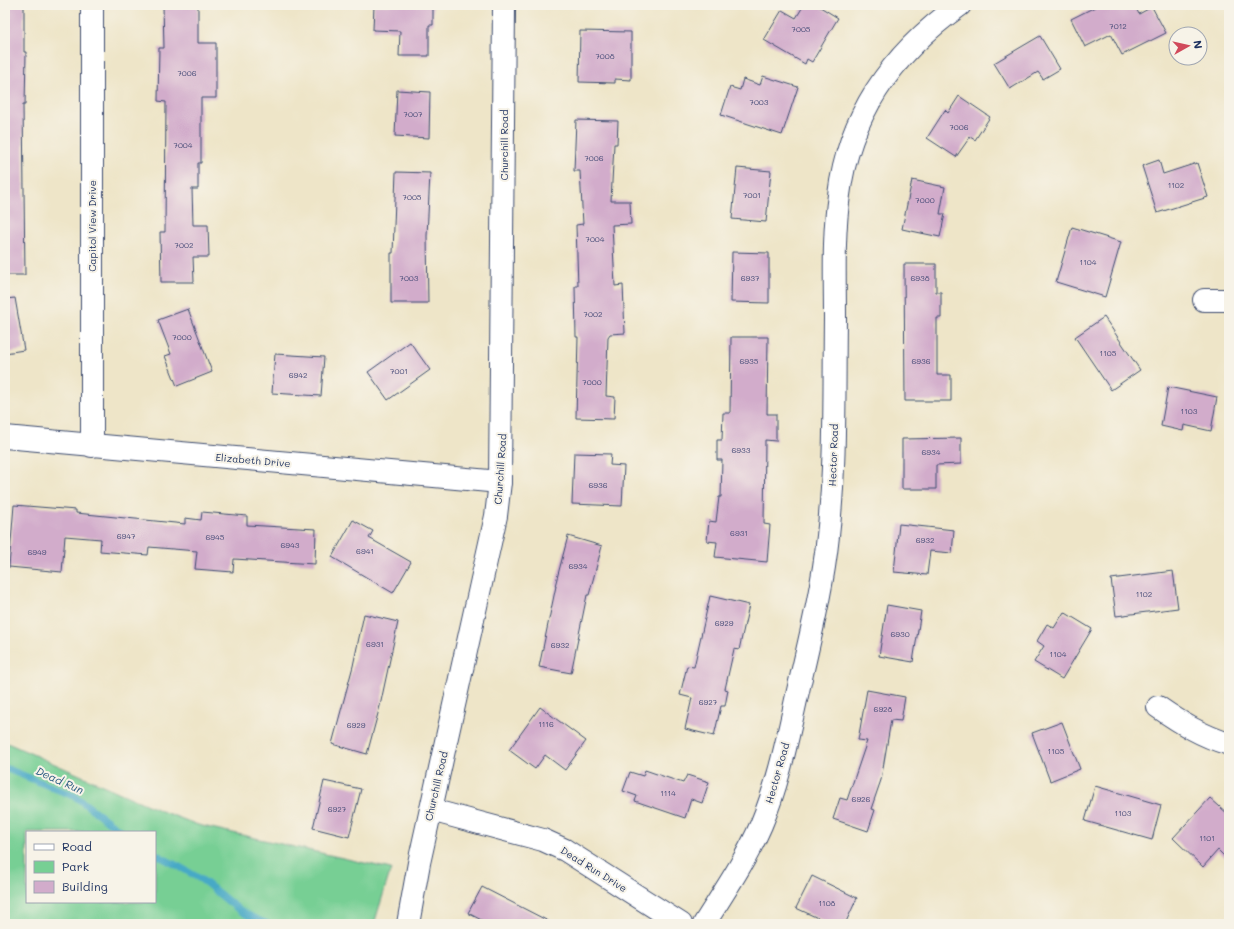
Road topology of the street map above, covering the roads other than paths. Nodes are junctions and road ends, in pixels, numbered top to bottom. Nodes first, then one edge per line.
1 (92, 5) edge
2 (504, 5) edge
3 (960, 5) edge
4 (1204, 300) dead end
5 (1229, 300) edge
6 (5, 437) edge
7 (92, 446) junction
8 (500, 482) junction
9 (1158, 707) dead end
10 (1229, 744) edge
11 (431, 810) junction
12 (408, 924) edge
13 (681, 924) edge
14 (704, 924) edge

1 - 7 street, Capitol View Drive
2 - 8 street, Churchill Road
3 - 14 street, Hector Road
4 - 5 street
6 - 7 street, Elizabeth Drive
7 - 8 street, Elizabeth Drive
8 - 11 street, Churchill Road
9 - 10 street
11 - 12 street, Churchill Road
11 - 13 street, Dead Run Drive

